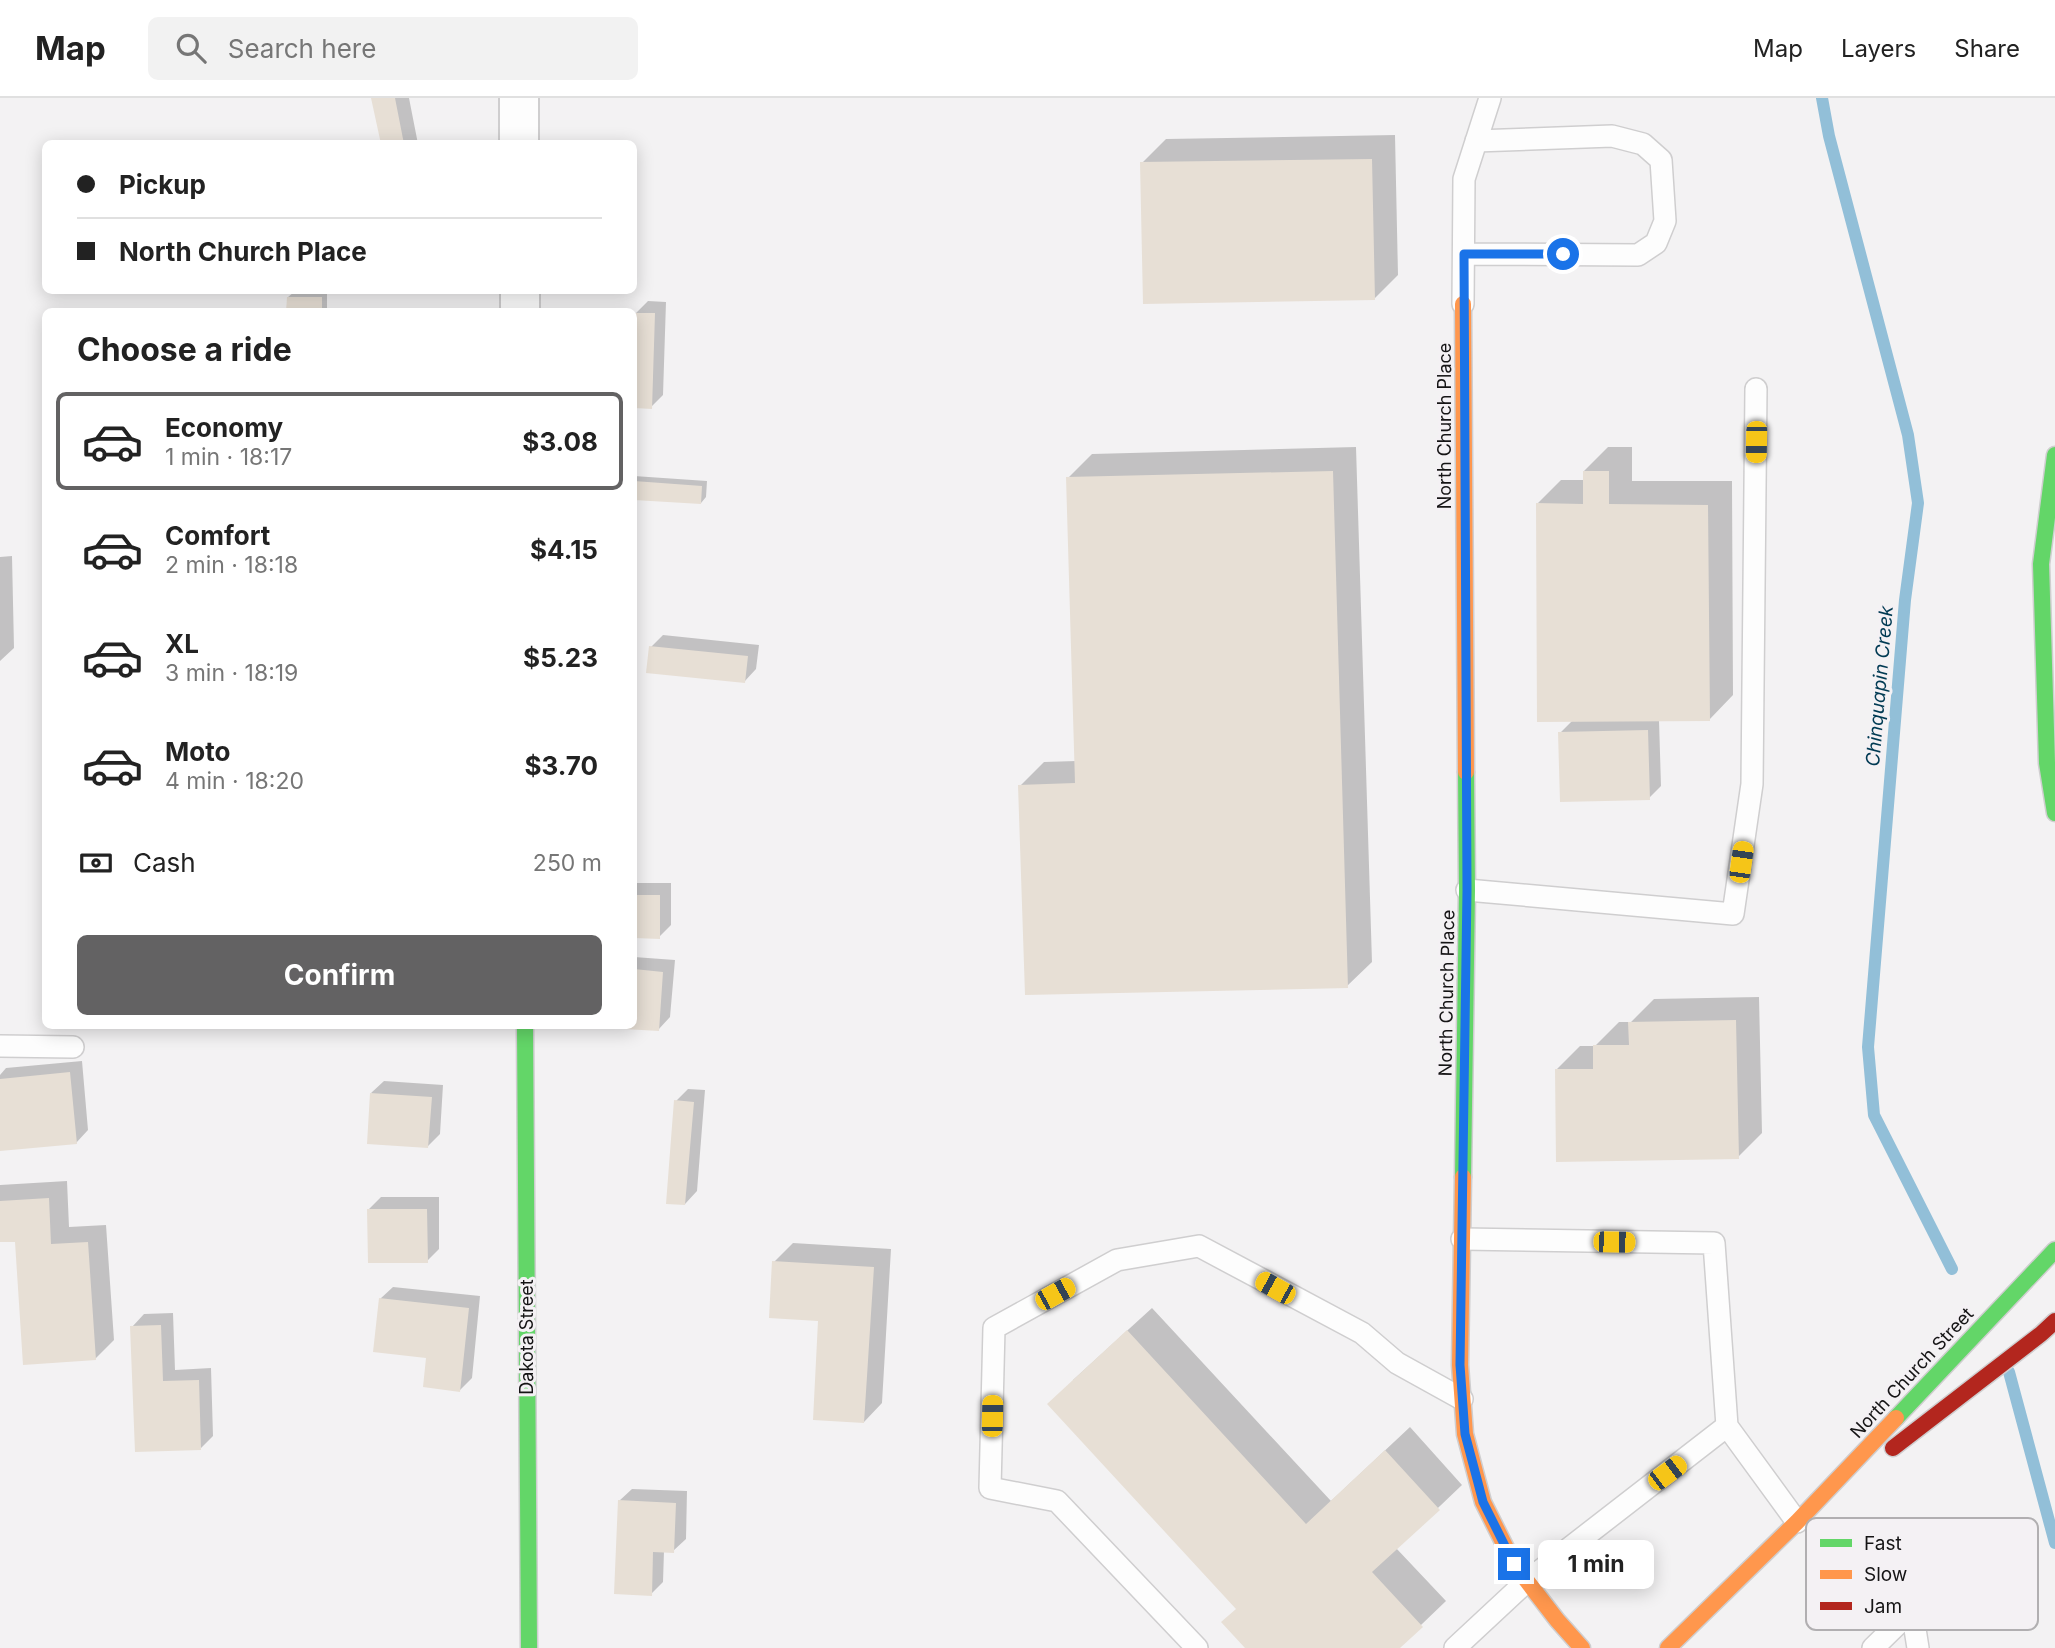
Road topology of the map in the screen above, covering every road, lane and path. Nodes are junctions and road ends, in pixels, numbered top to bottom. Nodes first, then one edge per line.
1 (519, 98) edge
2 (1490, 98) edge
3 (519, 140) edge
4 (1476, 141) junction
5 (1464, 254) junction
6 (1463, 304) joint
7 (1756, 389) dead end
8 (2055, 456) edge
9 (2055, 813) edge
10 (1467, 890) junction
11 (524, 1029) edge
12 (0, 1046) edge
13 (73, 1047) dead end
14 (1462, 1239) junction
15 (2055, 1250) edge
16 (2055, 1321) edge
17 (1462, 1399) junction
18 (1727, 1426) junction
19 (1797, 1522) junction
20 (1527, 1581) junction
21 (1891, 1630) edge
22 (1915, 1630) edge
23 (529, 1648) edge
24 (1197, 1648) edge
25 (1455, 1648) edge
26 (1582, 1648) edge
27 (1668, 1648) edge
28 (1872, 1648) edge
29 (1918, 1648) edge

1 - 3 street
2 - 4 lane
4 - 5 lane
4 - 5 lane
5 - 6 lane
6 - 10 main road, North Church Place
7 - 10 lane
8 - 9 main road
10 - 14 main road, North Church Place
11 - 23 main road, Dakota Street
12 - 13 lane
14 - 17 main road, North Church Place
14 - 18 lane
15 - 19 main road, North Church Street
16 - 19 main road, North Church Street
17 - 20 main road, North Church Place
17 - 24 lane
18 - 19 lane
18 - 20 lane
19 - 27 main road, North Church Street
20 - 25 lane
20 - 26 main road, North Church Place
21 - 28 lane
22 - 29 lane

